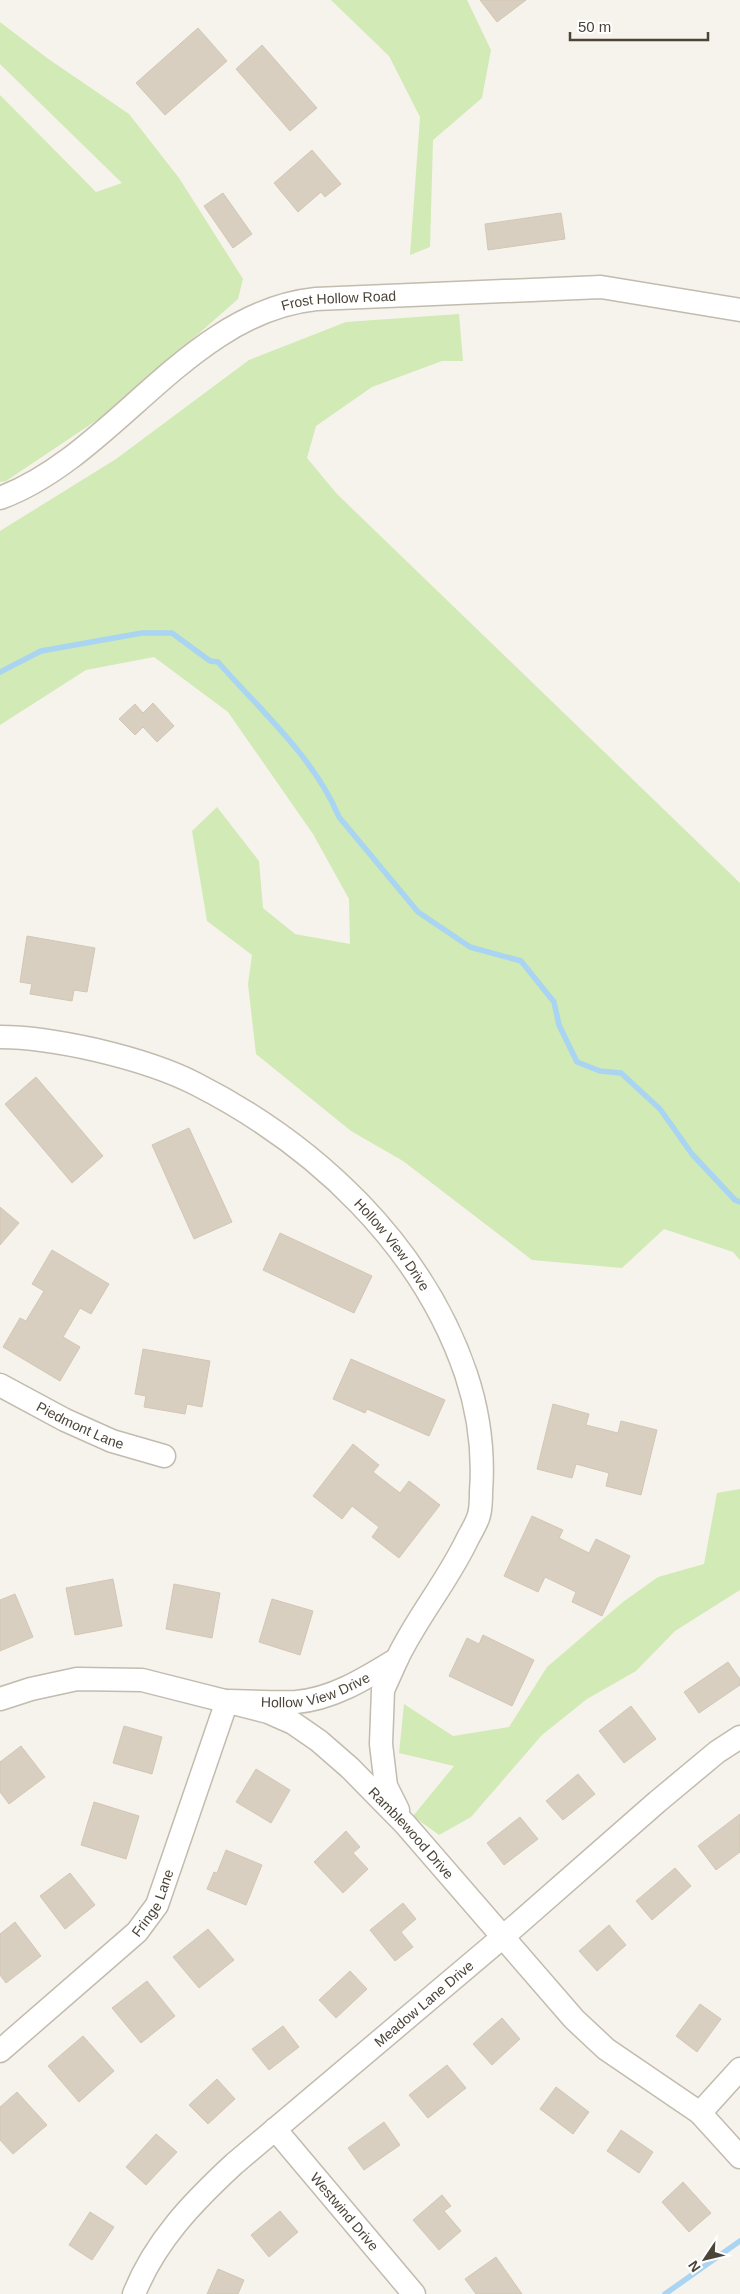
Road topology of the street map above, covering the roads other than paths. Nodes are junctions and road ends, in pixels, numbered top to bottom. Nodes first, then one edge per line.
1 (740, 310) edge
2 (0, 498) edge
3 (0, 1037) edge
4 (0, 1385) edge
5 (164, 1456) dead end
6 (397, 1659) junction
7 (0, 1699) edge
8 (227, 1701) junction
9 (740, 1737) edge
10 (405, 1824) junction
11 (504, 1936) junction
12 (0, 2051) edge
13 (740, 2069) edge
14 (700, 2113) junction
15 (275, 2129) junction
16 (740, 2157) edge
17 (134, 2294) edge
18 (414, 2294) edge

1 - 2 street, Frost Hollow Road
3 - 6 street, Hollow View Drive
4 - 5 street, Piedmont Lane
6 - 8 street, Hollow View Drive
6 - 10 street, Hollow View Drive
7 - 8 street, Ramblewood Drive
8 - 10 street, Ramblewood Drive
8 - 12 street, Fringe Lane
9 - 11 street, Meadow Lane Drive
10 - 11 street, Ramblewood Drive
11 - 14 street, Ramblewood Drive
11 - 15 street, Meadow Lane Drive
13 - 14 street
14 - 16 street, Ramblewood Drive
15 - 17 street, Meadow Lane Drive
15 - 18 street, Westwind Drive

